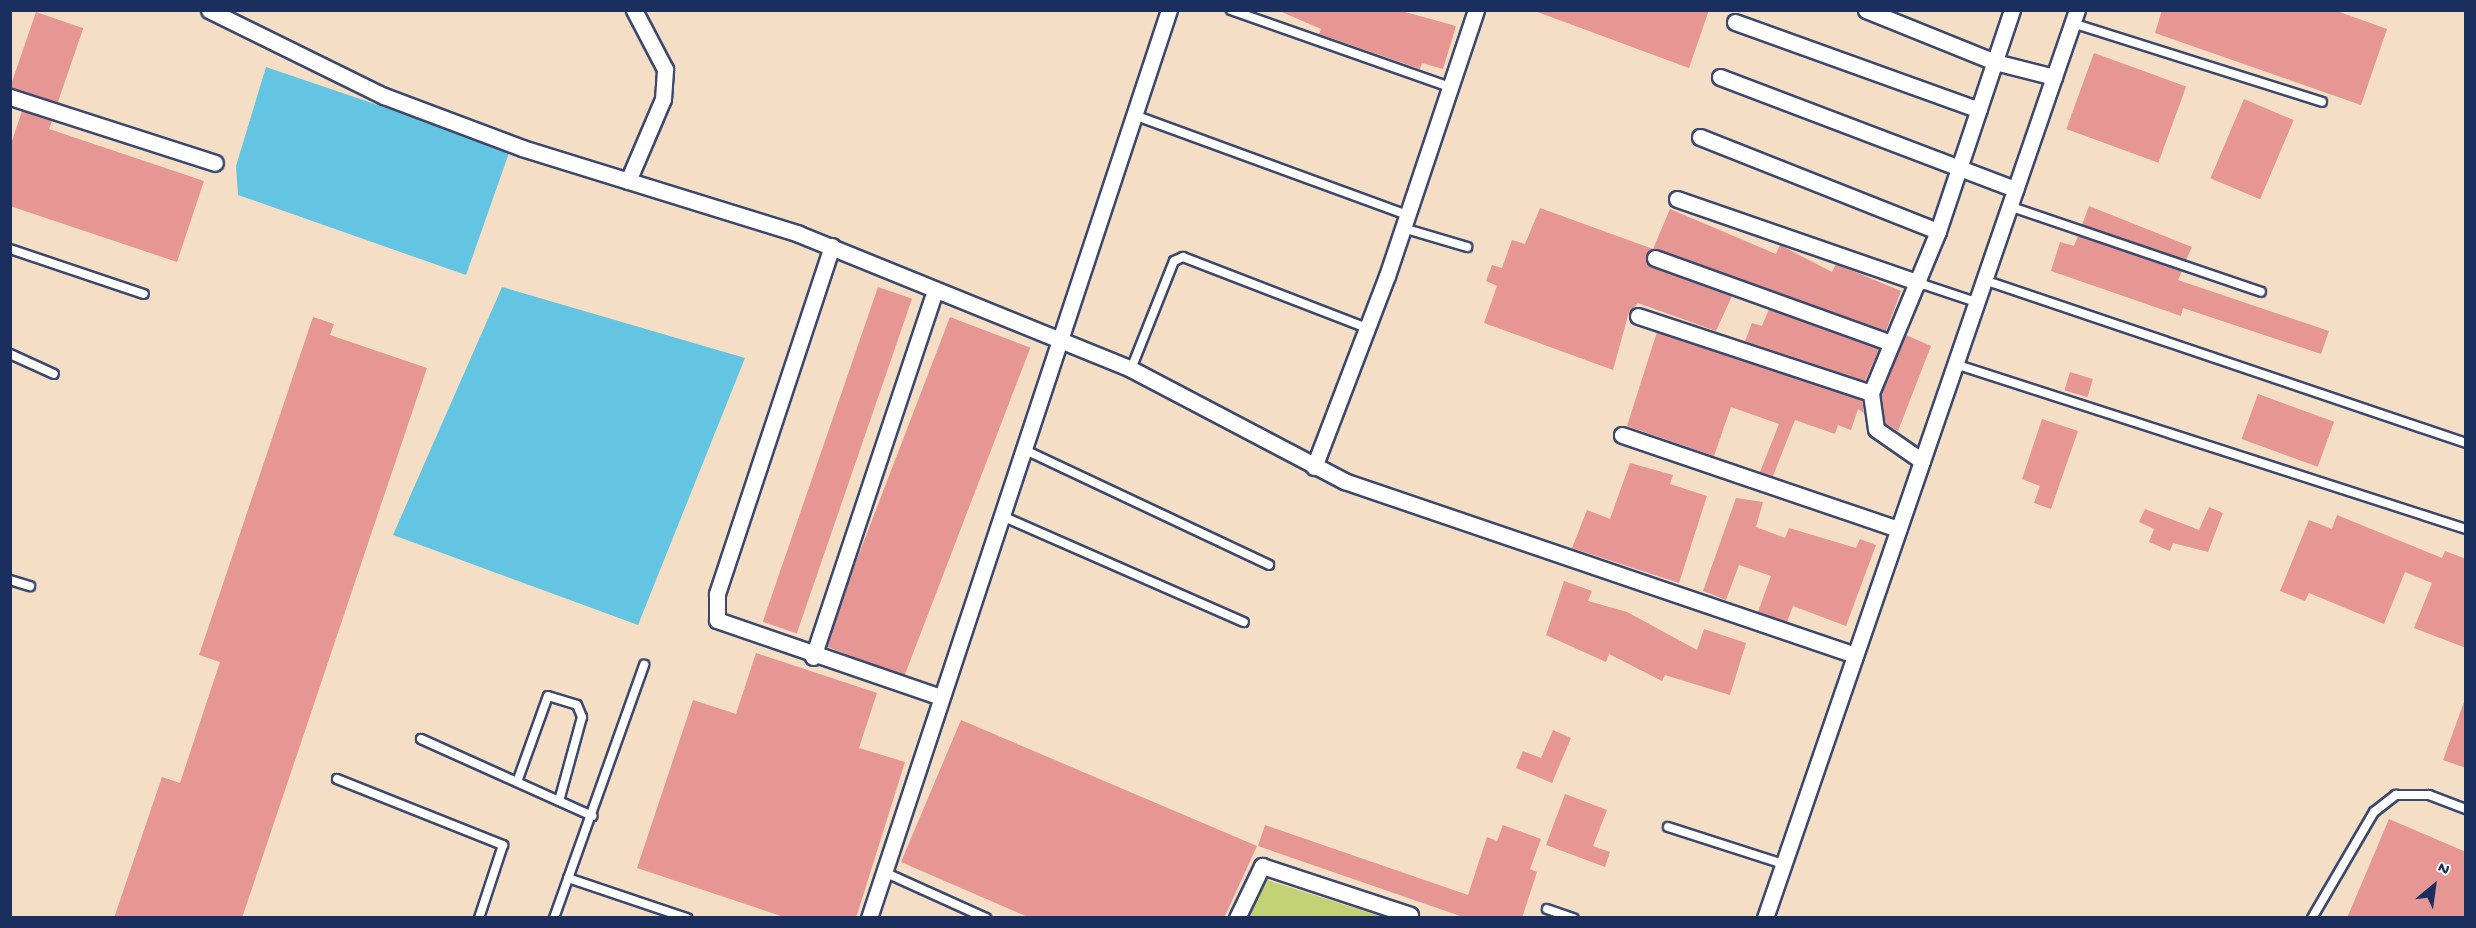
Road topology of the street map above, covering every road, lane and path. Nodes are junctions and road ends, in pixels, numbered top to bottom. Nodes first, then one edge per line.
1 (209, 10) edge
2 (633, 10) edge
3 (1169, 10) edge
4 (1231, 10) edge
5 (1476, 10) edge
6 (1866, 10) edge
7 (2012, 10) edge
8 (2074, 16) edge
9 (1735, 22) dead end
10 (1995, 62) junction
11 (2054, 76) junction
12 (1720, 77) dead end
13 (1450, 87) junction
14 (10, 98) edge
15 (2322, 102) dead end
16 (1979, 110) junction
17 (1134, 115) junction
18 (1700, 137) dead end
19 (215, 163) dead end
20 (1959, 169) junction
21 (628, 180) junction
22 (2015, 189) junction
23 (1677, 199) dead end
24 (2009, 206) junction
25 (1405, 221) junction
26 (1938, 231) junction
27 (832, 246) junction
28 (1467, 247) dead end
29 (10, 249) edge
30 (1655, 258) dead end
31 (1984, 280) junction
32 (1919, 283) junction
33 (935, 290) junction
34 (2261, 292) dead end
35 (144, 294) dead end
36 (1976, 302) junction
37 (1638, 316) dead end
38 (1367, 328) junction
39 (1060, 340) junction
40 (1888, 342) junction
41 (10, 354) edge
42 (1955, 363) junction
43 (1131, 369) junction
44 (54, 374) dead end
45 (1871, 393) junction
46 (1622, 435) dead end
47 (2466, 443) edge
48 (1023, 449) junction
49 (1922, 460) junction
50 (1314, 467) junction
51 (1002, 516) junction
52 (1898, 529) junction
53 (2466, 529) edge
54 (1269, 564) dead end
55 (10, 580) edge
56 (30, 586) dead end
57 (1244, 622) dead end
58 (1855, 655) junction
59 (813, 657) junction
60 (644, 665) dead end
61 (940, 697) junction
62 (421, 738) dead end
63 (338, 779) dead end
64 (517, 782) junction
65 (559, 801) junction
66 (2466, 809) edge
67 (592, 816) junction
68 (1668, 827) dead end
69 (1783, 864) junction
70 (884, 872) junction
71 (568, 878) junction
72 (1547, 909) dead end
73 (1409, 916) edge
74 (479, 918) edge
75 (554, 918) edge
76 (687, 918) edge
77 (869, 918) edge
78 (986, 918) edge
79 (1237, 918) edge
80 (1573, 918) edge
81 (1765, 918) edge
82 (2312, 918) edge

1 - 21 street
2 - 21 street
3 - 17 street
4 - 13 lane
5 - 13 street
6 - 10 street
7 - 10 street
8 - 11 street
8 - 15 lane
9 - 16 street
10 - 11 street
10 - 16 street
11 - 22 street
12 - 20 street
13 - 25 street
14 - 19 street
16 - 20 street
17 - 25 lane
17 - 39 street
18 - 26 street
20 - 22 street
20 - 26 street
21 - 27 street
22 - 24 street
23 - 32 street
24 - 31 street
24 - 34 lane
25 - 28 lane
25 - 38 street
26 - 32 street
27 - 33 street
27 - 59 street
29 - 35 lane
30 - 40 street
31 - 36 street
31 - 47 lane
32 - 36 lane
32 - 40 street
33 - 39 street
33 - 59 street
36 - 42 street
37 - 45 street
38 - 43 lane
38 - 50 street
39 - 43 street
39 - 48 street
40 - 45 street
41 - 44 lane
42 - 49 street
42 - 53 lane
43 - 50 street
45 - 49 street
46 - 52 street
48 - 51 street
48 - 54 lane
49 - 52 street
50 - 58 street
51 - 57 lane
51 - 61 street
52 - 58 street
55 - 56 lane
58 - 69 street
59 - 61 street
60 - 67 lane
61 - 70 street
62 - 64 lane
63 - 74 lane
64 - 65 lane
64 - 65 lane
65 - 67 lane
66 - 82 lane
67 - 71 lane
68 - 69 lane
69 - 81 street
70 - 77 street
70 - 78 lane
71 - 75 lane
71 - 76 lane
72 - 80 lane
73 - 79 street

